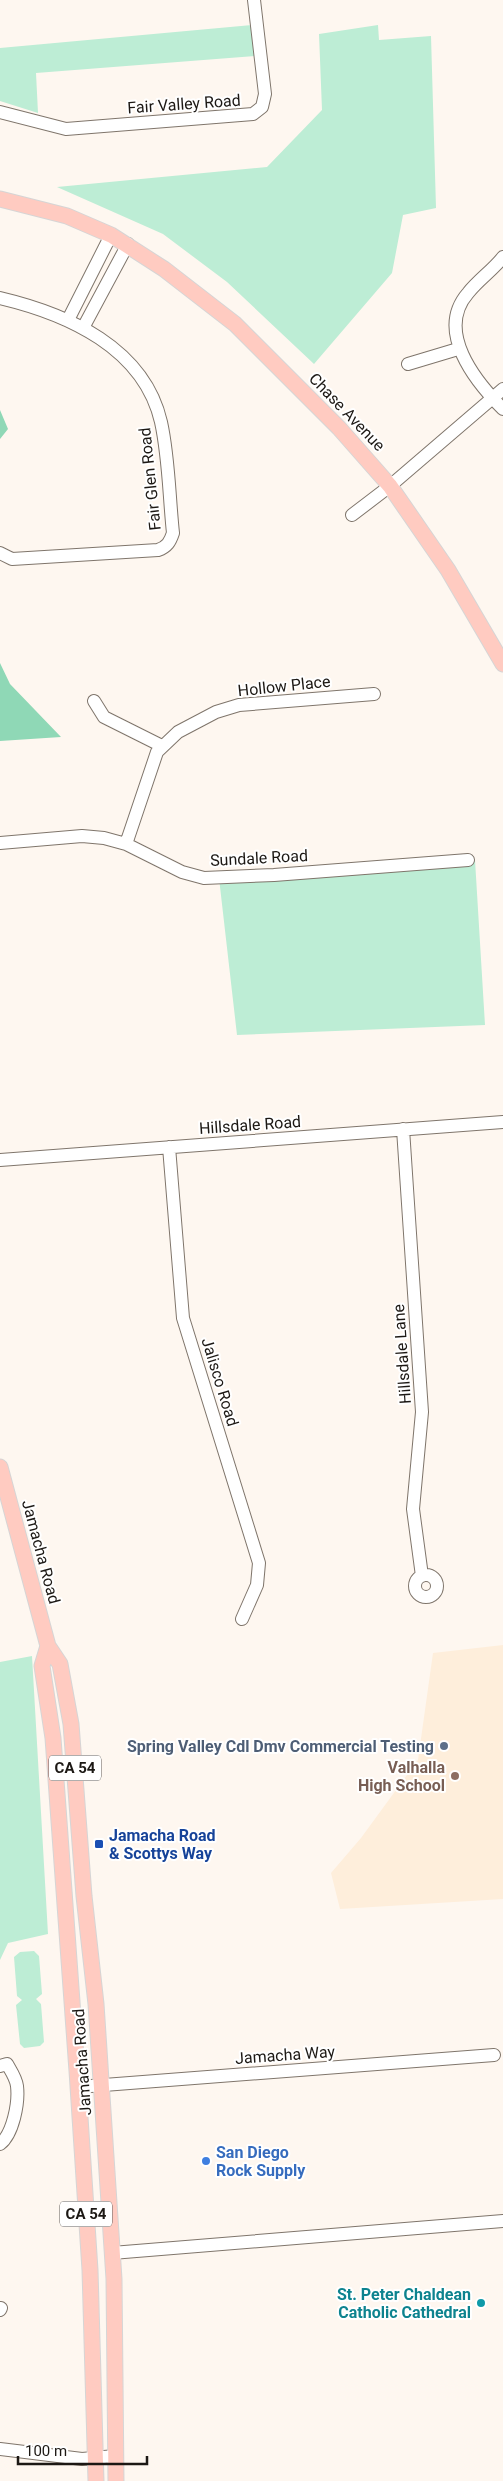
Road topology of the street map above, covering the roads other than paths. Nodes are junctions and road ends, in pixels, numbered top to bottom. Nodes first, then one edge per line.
1 (254, 0) edge
2 (0, 112) edge
3 (0, 199) edge
4 (111, 234) junction
5 (128, 244) junction
6 (503, 258) edge
7 (0, 298) edge
8 (68, 320) junction
9 (83, 328) junction
10 (458, 349) junction
11 (408, 364) dead end
12 (503, 388) edge
13 (491, 398) junction
14 (503, 409) edge
15 (390, 486) junction
16 (352, 514) dead end
17 (0, 553) edge
18 (503, 664) edge
19 (374, 694) dead end
20 (94, 701) dead end
21 (162, 746) junction
22 (0, 842) edge
23 (126, 844) junction
24 (468, 860) dead end
25 (503, 1122) edge
26 (403, 1129) junction
27 (169, 1147) junction
28 (0, 1160) edge
29 (0, 1467) edge
30 (422, 1576) dead end
31 (242, 1619) dead end
32 (48, 1646) junction
33 (84, 1896) junction
34 (67, 1918) junction
35 (494, 2055) dead end
36 (0, 2066) edge
37 (102, 2084) junction
38 (78, 2087) junction
39 (0, 2144) edge
40 (503, 2221) edge
41 (112, 2253) junction
42 (0, 2449) edge
43 (116, 2456) junction
44 (96, 2458) junction
45 (96, 2481) edge
46 (116, 2481) edge

1 - 2 street, Fair Valley Road
3 - 4 main road, Chase Avenue
4 - 5 main road, Chase Avenue
4 - 8 street
5 - 9 street
5 - 15 main road, Chase Avenue
6 - 10 street
7 - 8 street, Fair Glen Road
8 - 9 street, Fair Glen Road
9 - 17 street, Fair Glen Road
10 - 11 street
10 - 13 street
12 - 13 street
13 - 14 street
13 - 15 street
15 - 16 street
15 - 18 main road, Chase Avenue
19 - 21 street, Hollow Place
20 - 21 street
21 - 23 street, Hollow Place
22 - 23 street, Sundale Road
23 - 24 street, Sundale Road
25 - 26 street, Hillsdale Road
26 - 27 street, Hillsdale Road
26 - 30 street, Hillsdale Lane
27 - 28 street, Hillsdale Road
27 - 31 street, Jalisco Road
29 - 32 main road, Jamacha Road / CA 54
32 - 33 main road, Jamacha Road / CA 54
32 - 34 main road, Jamacha Road / CA 54
33 - 34 main road
33 - 37 main road, Jamacha Road / CA 54
34 - 38 main road, Jamacha Road / CA 54
35 - 37 street, Jamacha Way
36 - 39 street
37 - 38 street, Jamacha Way
37 - 41 main road, Jamacha Road / CA 54
38 - 44 main road, Jamacha Road / CA 54
40 - 41 street
41 - 43 main road, Jamacha Road / CA 54
42 - 44 street
43 - 44 street
43 - 46 main road, Jamacha Road / CA 54
44 - 45 main road, Jamacha Road / CA 54

